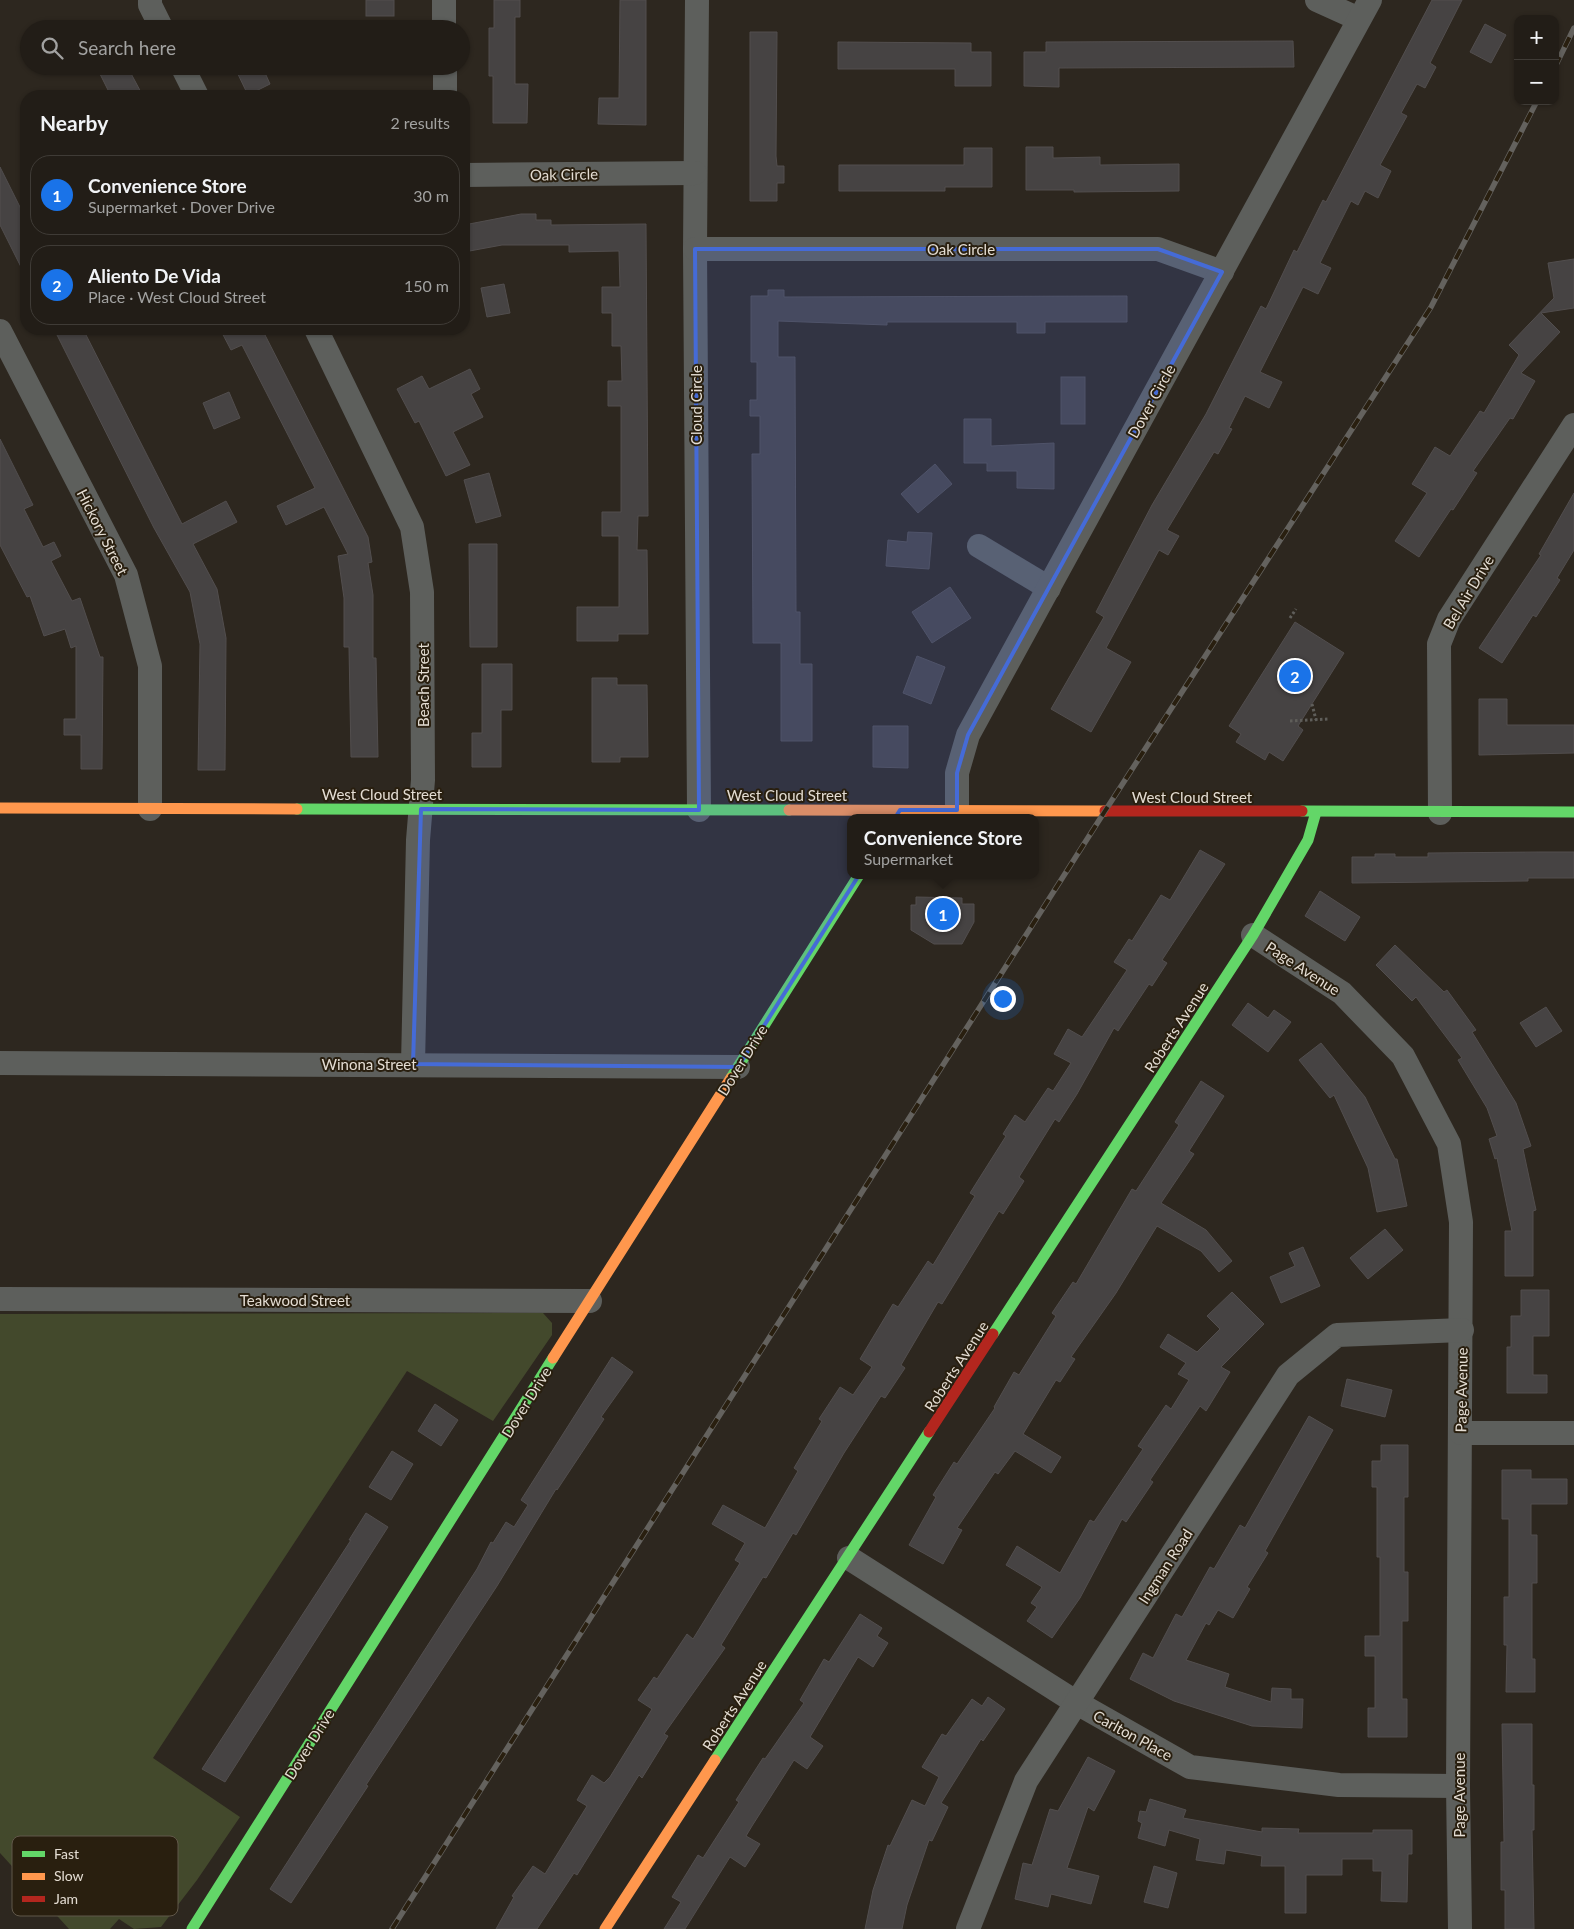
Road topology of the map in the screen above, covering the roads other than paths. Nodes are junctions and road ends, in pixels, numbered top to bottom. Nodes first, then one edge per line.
1 (150, 0) edge
2 (444, 0) edge
3 (697, 0) edge
4 (1317, 0) edge
5 (1364, 9) edge
6 (158, 20) edge
7 (444, 20) edge
8 (186, 75) edge
9 (444, 75) edge
10 (194, 90) edge
11 (445, 90) edge
12 (695, 173) junction
13 (470, 175) edge
14 (695, 249) junction
15 (1222, 272) junction
16 (0, 331) edge
17 (319, 335) edge
18 (1574, 425) edge
19 (979, 546) dead end
20 (1048, 588) junction
21 (0, 808) edge
22 (150, 809) junction
23 (421, 809) junction
24 (699, 810) junction
25 (957, 810) junction
26 (1316, 812) junction
27 (1440, 812) junction
28 (1574, 812) edge
29 (898, 814) edge
30 (856, 879) edge
31 (1253, 935) junction
32 (0, 1063) edge
33 (413, 1064) junction
34 (738, 1067) junction
35 (0, 1299) edge
36 (590, 1301) junction
37 (1462, 1330) junction
38 (1461, 1432) junction
39 (1574, 1433) edge
40 (849, 1558) junction
41 (1077, 1703) junction
42 (1458, 1786) junction
43 (192, 1929) edge
44 (606, 1929) edge
45 (968, 1929) edge
46 (1460, 1929) edge

1 - 6 street
2 - 7 street
3 - 12 street, Cloud Circle
4 - 5 street
5 - 15 street, Dover Circle
8 - 10 street
9 - 11 street
12 - 13 street, Oak Circle
12 - 14 street, Cloud Circle
14 - 15 street, Oak Circle
14 - 24 street, Cloud Circle
15 - 20 street, Dover Circle
16 - 22 street, Hickory Street
17 - 23 street, Beach Street
18 - 27 street, Bel Air Drive
19 - 20 street
20 - 25 street, Dover Circle
21 - 22 street, West Cloud Street
22 - 23 street, West Cloud Street
23 - 24 street, West Cloud Street
23 - 33 street, Beach Street
24 - 29 street, West Cloud Street
25 - 26 street, West Cloud Street
25 - 29 street, West Cloud Street
26 - 27 street, West Cloud Street
26 - 31 street, Roberts Avenue
27 - 28 street, West Cloud Street
30 - 34 street, Dover Drive
31 - 37 street, Page Avenue
31 - 40 street, Roberts Avenue
32 - 33 street, Winona Street
33 - 34 street, Winona Street
34 - 36 street, Dover Drive
35 - 36 street, Teakwood Street
36 - 43 street, Dover Drive
37 - 38 street, Page Avenue
37 - 41 street, Ingman Road
38 - 39 street
38 - 42 street, Page Avenue
40 - 41 street, Carlton Place
40 - 44 street, Roberts Avenue
41 - 42 street, Carlton Place
41 - 45 street, Ingman Road
42 - 46 street, Page Avenue

